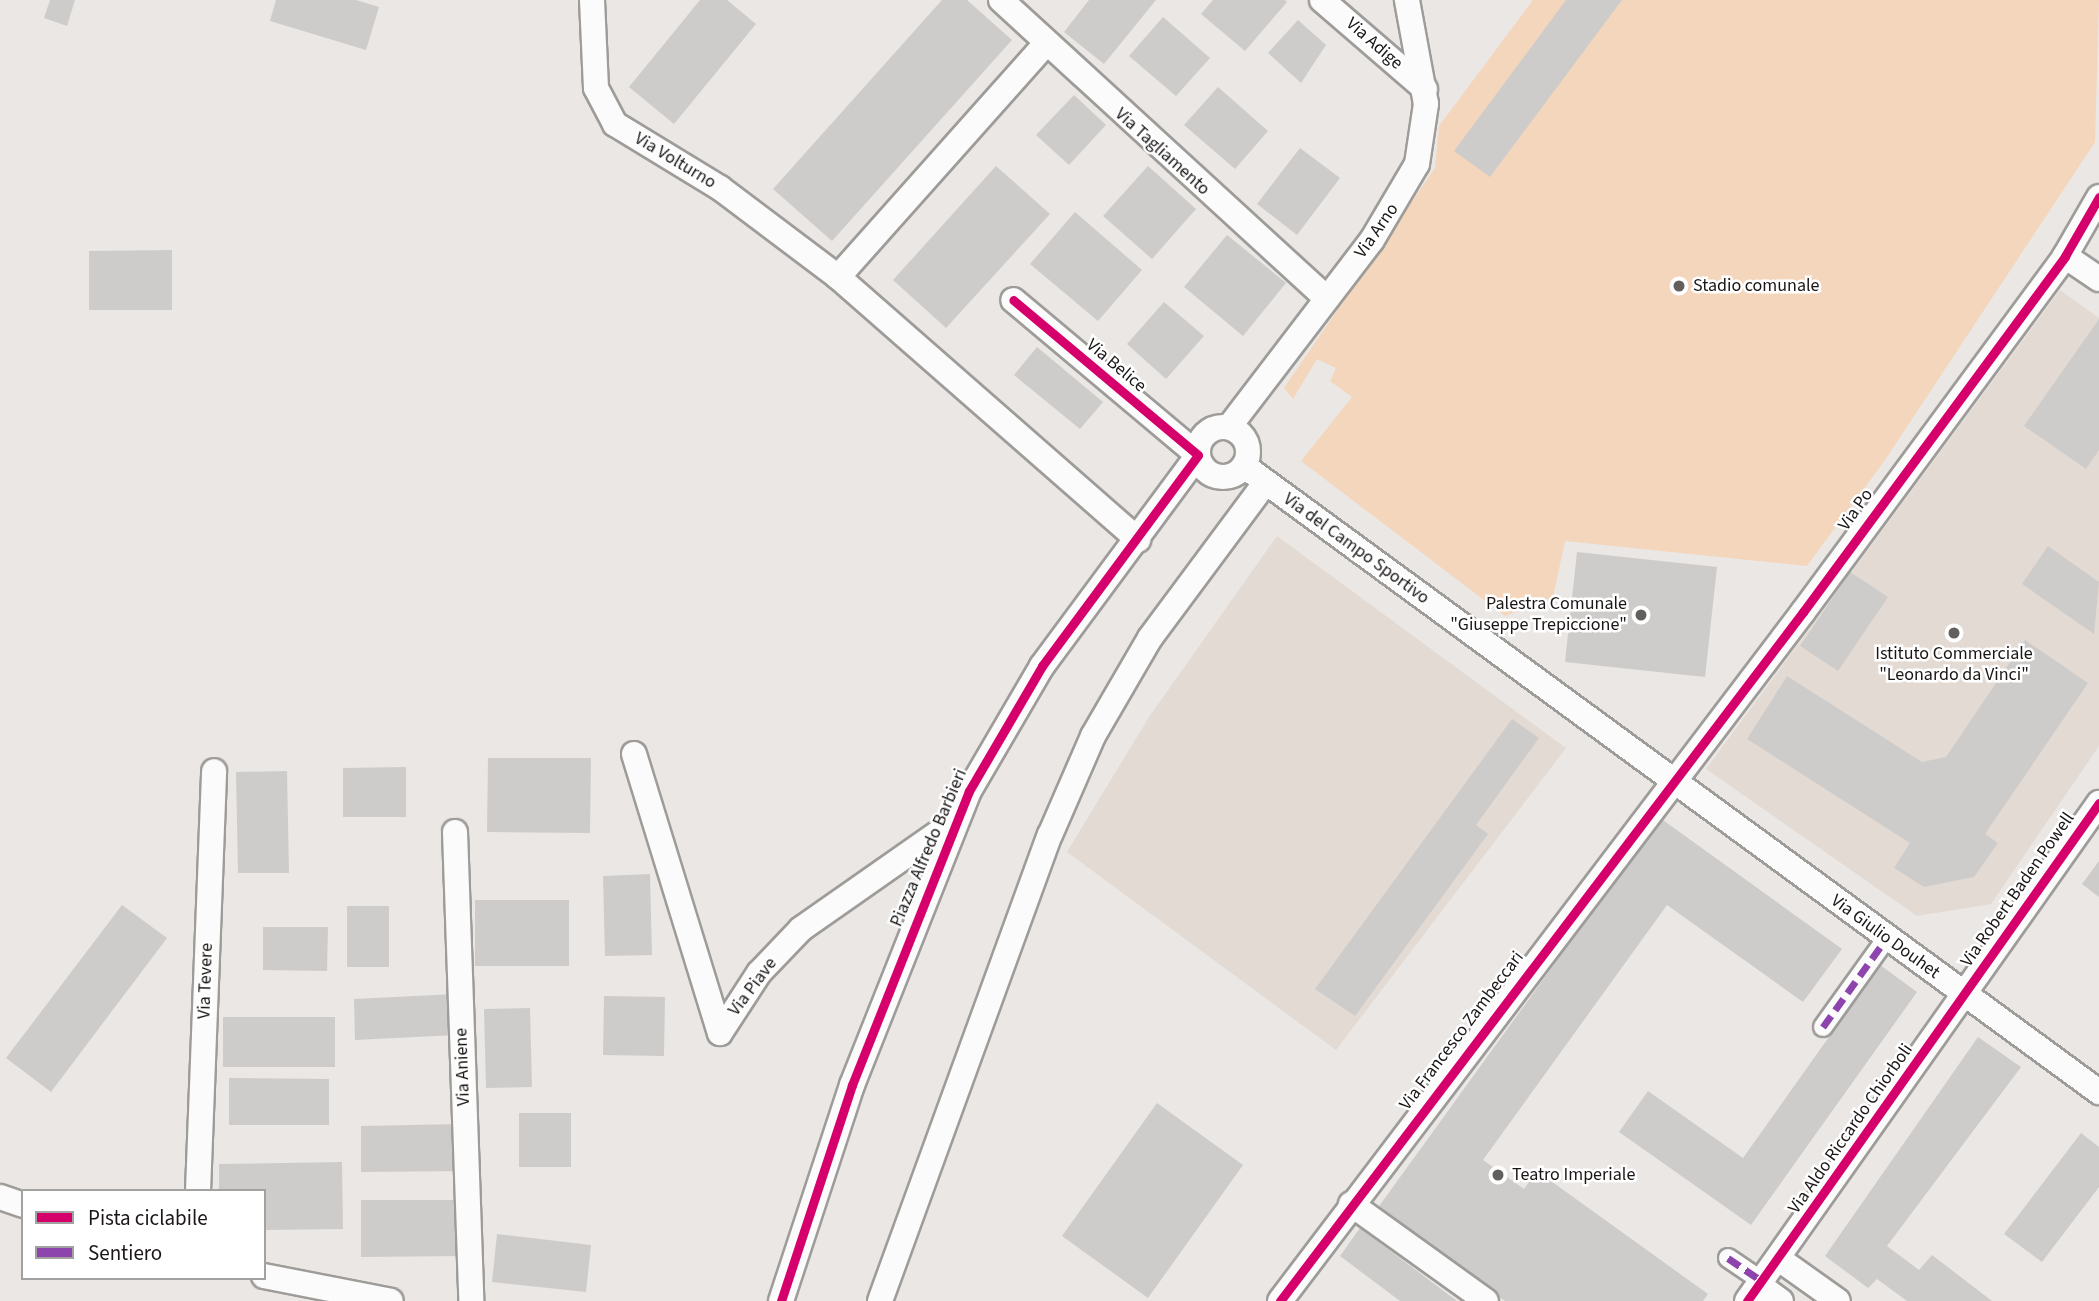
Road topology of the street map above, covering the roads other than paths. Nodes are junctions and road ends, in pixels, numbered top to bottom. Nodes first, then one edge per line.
1 (592, 0) edge
2 (1001, 0) edge
3 (1322, 0) edge
4 (1407, 0) edge
5 (1044, 46) junction
6 (1425, 89) junction
7 (2099, 197) edge
8 (2064, 256) junction
9 (838, 277) junction
10 (2099, 279) edge
11 (1327, 299) junction
12 (1013, 300) dead end
13 (1229, 427) junction
14 (1198, 455) junction
15 (1244, 466) junction
16 (1265, 483) junction
17 (1138, 540) junction
18 (634, 754) dead end
19 (214, 771) dead end
20 (1671, 781) junction
21 (2099, 803) edge
22 (954, 822) junction
23 (455, 832) dead end
24 (1886, 939) junction
25 (1963, 995) junction
26 (1823, 1027) dead end
27 (2099, 1092) edge
28 (198, 1189) edge
29 (0, 1197) edge
30 (1351, 1203) junction
31 (21, 1204) edge
32 (1728, 1258) dead end
33 (1779, 1259) junction
34 (266, 1276) edge
35 (1756, 1289) edge
36 (391, 1301) edge
37 (471, 1301) edge
38 (781, 1301) edge
39 (880, 1301) edge
40 (1280, 1301) edge
41 (1486, 1301) edge
42 (1781, 1301) edge
43 (1838, 1301) edge

1 - 9 street, Via Volturno
2 - 5 street, Via Tagliamento
3 - 6 street, Via Adige
4 - 6 street, Via Arno
5 - 9 street
5 - 11 street, Via Tagliamento
6 - 11 street, Via Arno
7 - 8 street, Via Po
8 - 10 street
8 - 20 street, Via Po
9 - 17 street, Via Volturno
11 - 13 street, Via Arno
12 - 14 street, Via Belice
13 - 14 street
13 - 15 street
14 - 15 street
14 - 17 street, Piazza Alfredo Barbieri
15 - 16 street, Via del Campo Sportivo
16 - 20 street, Via del Campo Sportivo
16 - 39 street
17 - 22 street, Piazza Alfredo Barbieri
18 - 22 street, Via Piave
19 - 28 street, Via Tevere
20 - 24 street, Via Giulio Douhet
20 - 30 street, Via Francesco Zambeccari
21 - 25 street, Via Robert Baden Powell
22 - 38 street, Piazza Alfredo Barbieri
23 - 37 street, Via Aniene
24 - 25 street, Via Giulio Douhet
24 - 26 street
25 - 27 street, Via Giulio Douhet
25 - 33 street, Via Aldo Riccardo Chiorboli
29 - 31 street
30 - 40 street, Via Francesco Zambeccari
30 - 41 street
32 - 35 street
33 - 35 street, Via Aldo Riccardo Chiorboli
33 - 43 street
34 - 36 street
35 - 42 street

